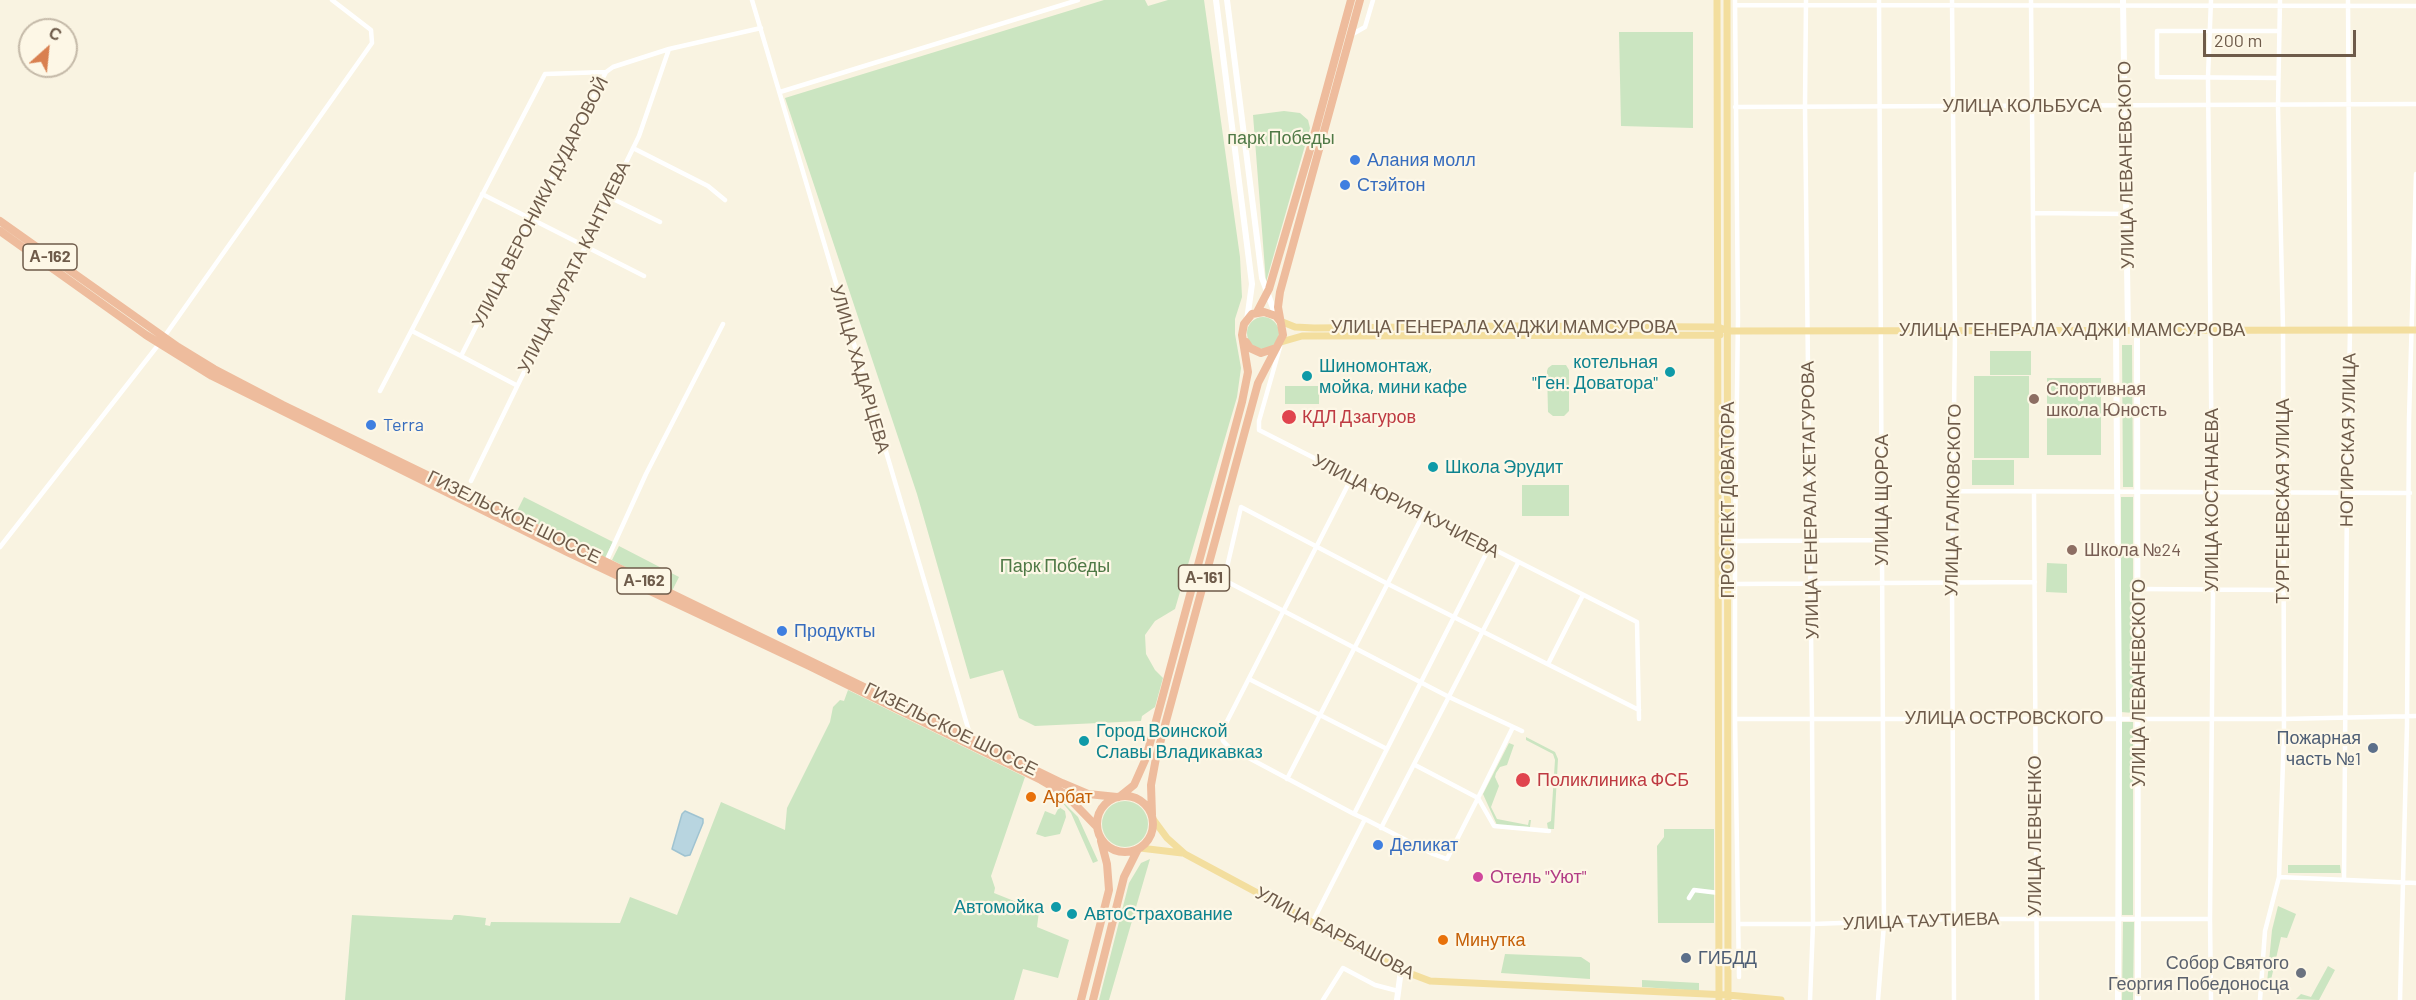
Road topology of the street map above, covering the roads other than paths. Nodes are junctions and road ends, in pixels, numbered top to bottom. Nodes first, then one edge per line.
1 (332, 0) edge
2 (752, 0) edge
3 (1078, 0) edge
4 (1216, 0) edge
5 (1227, 0) edge
6 (1351, 0) edge
7 (1360, 0) edge
8 (1374, 0) edge
9 (1718, 0) edge
10 (1727, 0) edge
11 (2348, 0) edge
12 (1806, 2) edge
13 (1879, 2) edge
14 (1952, 2) edge
15 (2211, 2) edge
16 (2280, 2) edge
17 (1735, 3) edge
18 (2031, 3) edge
19 (2123, 3) edge
20 (2416, 6) edge
21 (2348, 7) junction
22 (760, 28) junction
23 (2211, 31) junction
24 (2278, 31) junction
25 (1351, 35) junction
26 (669, 50) junction
27 (606, 72) junction
28 (2208, 77) junction
29 (2278, 78) junction
30 (780, 92) junction
31 (2348, 103) junction
32 (2416, 104) edge
33 (2208, 105) junction
34 (1879, 106) junction
35 (2031, 106) junction
36 (2277, 106) junction
37 (1735, 107) junction
38 (1805, 107) junction
39 (1951, 107) junction
40 (2124, 107) junction
41 (633, 148) junction
42 (2416, 174) edge
43 (482, 194) junction
44 (609, 197) junction
45 (725, 200) dead end
46 (2034, 213) junction
47 (2127, 214) junction
48 (531, 220) junction
49 (0, 221) edge
50 (660, 222) dead end
51 (0, 231) edge
52 (585, 246) junction
53 (644, 276) dead end
54 (1266, 293) junction
55 (1257, 312) junction
56 (1278, 319) junction
57 (1246, 320) junction
58 (723, 324) dead end
59 (1618, 327) junction
60 (1718, 327) junction
61 (2212, 329) junction
62 (2283, 329) junction
63 (2350, 329) junction
64 (1738, 330) junction
65 (1809, 330) junction
66 (1881, 330) junction
67 (1955, 330) junction
68 (2034, 330) junction
69 (2116, 330) junction
70 (2128, 330) junction
71 (2137, 330) junction
72 (2414, 330) edge
73 (412, 331) junction
74 (1728, 331) junction
75 (1618, 336) junction
76 (1718, 336) junction
77 (1244, 340) junction
78 (162, 341) junction
79 (1279, 344) junction
80 (461, 356) junction
81 (516, 385) junction
82 (380, 390) dead end
83 (2409, 419) junction
84 (2416, 419) edge
85 (1351, 478) junction
86 (471, 480) dead end
87 (1953, 491) junction
88 (2034, 492) junction
89 (2212, 492) junction
90 (2117, 493) junction
91 (2138, 493) junction
92 (2283, 493) junction
93 (2410, 493) junction
94 (2347, 494) junction
95 (1423, 515) junction
96 (2409, 529) junction
97 (2416, 530) edge
98 (1811, 540) junction
99 (1882, 540) junction
100 (1735, 541) junction
101 (0, 547) edge
102 (1316, 547) junction
103 (1489, 548) junction
104 (606, 562) junction
105 (1518, 562) junction
106 (2035, 582) junction
107 (1811, 583) junction
108 (1883, 583) junction
109 (1388, 584) junction
110 (1735, 584) junction
111 (1952, 584) junction
112 (2139, 589) junction
113 (2213, 589) junction
114 (2283, 590) junction
115 (1583, 595) junction
116 (1283, 612) junction
117 (1455, 616) junction
118 (1482, 631) junction
119 (1355, 649) junction
120 (810, 664) junction
121 (1548, 664) junction
122 (1249, 679) junction
123 (1421, 683) junction
124 (1449, 697) junction
125 (1639, 710) junction
126 (1320, 716) junction
127 (2407, 716) junction
128 (2416, 716) edge
129 (2346, 717) junction
130 (1812, 718) junction
131 (1884, 718) junction
132 (2035, 718) junction
133 (2119, 718) junction
134 (2139, 718) junction
135 (2212, 718) junction
136 (1639, 719) dead end
137 (1735, 719) junction
138 (1953, 719) junction
139 (2284, 719) junction
140 (1513, 727) junction
141 (1522, 731) dead end
142 (970, 738) junction
143 (1387, 749) junction
144 (1415, 765) junction
145 (1287, 779) junction
146 (1118, 797) junction
147 (1478, 798) junction
148 (1354, 814) junction
149 (1152, 817) junction
150 (1365, 819) junction
151 (1097, 827) junction
152 (1381, 828) junction
153 (1549, 831) dead end
154 (1100, 837) junction
155 (1139, 848) junction
156 (1185, 854) junction
157 (2279, 877) junction
158 (2344, 880) junction
159 (2402, 882) junction
160 (2416, 883) edge
161 (1719, 892) junction
162 (1689, 898) dead end
163 (1954, 919) junction
164 (2035, 919) junction
165 (2119, 919) junction
166 (2138, 919) junction
167 (2210, 919) junction
168 (1884, 921) junction
169 (1312, 923) junction
170 (1740, 924) junction
171 (1813, 924) junction
172 (1401, 970) junction
173 (1739, 977) dead end
174 (1398, 991) junction
175 (1719, 998) edge
176 (1728, 998) edge
177 (1081, 1000) edge
178 (1093, 1000) edge
179 (1323, 1000) edge
180 (1397, 1000) edge
181 (1781, 1000) edge
182 (1810, 1000) edge
183 (1878, 1000) edge
184 (1954, 1000) edge
185 (2037, 1000) edge
186 (2118, 1000) edge
187 (2138, 1000) edge
188 (2211, 1000) edge
189 (2260, 1000) edge
190 (2400, 1000) edge

1 - 78 street
2 - 22 street, УЛИЦА ХАДАРЦЕВА
3 - 30 street
4 - 57 street
5 - 54 street
6 - 54 highway
7 - 25 highway
8 - 25 street
9 - 60 main road, ПРОСПЕКТ ДОВАТОРА
10 - 74 main road, ПРОСПЕКТ ДОВАТОРА
11 - 21 street, НОГИРСКАЯ УЛИЦА
12 - 13 street
12 - 17 street
12 - 38 street, УЛИЦА ГЕНЕРАЛА ХЕТАГУРОВА
13 - 14 street
13 - 34 street, УЛИЦА ЩОРСА
14 - 18 street
14 - 39 street, УЛИЦА ГАЛКОВСКОГО
15 - 16 street
15 - 19 street
15 - 23 street, УЛИЦА КОСТАНАЕВА
16 - 21 street
16 - 24 street, ТУРГЕНЕВСКАЯ УЛИЦА
17 - 37 street, ПРОСПЕКТ ДОВАТОРА
18 - 19 street
18 - 35 street
19 - 40 street, УЛИЦА ЛЕВАНЕВСКОГО
20 - 21 street
21 - 31 street, НОГИРСКАЯ УЛИЦА
22 - 26 street, УЛИЦА ВЕРОНИКИ ДУДАРОВОЙ
22 - 30 street, УЛИЦА ХАДАРЦЕВА
23 - 24 street
23 - 28 street, УЛИЦА КОСТАНАЕВА
23 - 28 street
24 - 29 street, ТУРГЕНЕВСКАЯ УЛИЦА
25 - 56 highway
26 - 27 street, УЛИЦА ВЕРОНИКИ ДУДАРОВОЙ
26 - 41 street, УЛИЦА МУРАТА КАНТИЕВА
27 - 43 street
27 - 48 street, УЛИЦА ВЕРОНИКИ ДУДАРОВОЙ
28 - 29 street
28 - 33 street, УЛИЦА КОСТАНАЕВА
29 - 36 street, ТУРГЕНЕВСКАЯ УЛИЦА
30 - 142 street, УЛИЦА ХАДАРЦЕВА
31 - 32 street, УЛИЦА КОЛЬБУСА
31 - 36 street, УЛИЦА КОЛЬБУСА
31 - 63 street, НОГИРСКАЯ УЛИЦА
33 - 36 street, УЛИЦА КОЛЬБУСА
33 - 40 street, УЛИЦА КОЛЬБУСА
33 - 61 street, УЛИЦА КОСТАНАЕВА
34 - 38 street, УЛИЦА КОЛЬБУСА
34 - 39 street, УЛИЦА КОЛЬБУСА
34 - 66 street, УЛИЦА ЩОРСА
35 - 39 street, УЛИЦА КОЛЬБУСА
35 - 40 street, УЛИЦА КОЛЬБУСА
35 - 46 street
36 - 62 street, ТУРГЕНЕВСКАЯ УЛИЦА
37 - 38 street, УЛИЦА КОЛЬБУСА
37 - 64 street, ПРОСПЕКТ ДОВАТОРА
38 - 65 street, УЛИЦА ГЕНЕРАЛА ХЕТАГУРОВА
39 - 67 street, УЛИЦА ГАЛКОВСКОГО
40 - 47 street, УЛИЦА ЛЕВАНЕВСКОГО
41 - 44 street, УЛИЦА МУРАТА КАНТИЕВА
41 - 45 street
42 - 72 street
43 - 48 street
43 - 73 street
44 - 50 street
44 - 52 street, УЛИЦА МУРАТА КАНТИЕВА
46 - 47 street
46 - 68 street
47 - 70 street, УЛИЦА ЛЕВАНЕВСКОГО
48 - 52 street
48 - 80 street, УЛИЦА ВЕРОНИКИ ДУДАРОВОЙ
49 - 78 highway, ГИЗЕЛЬСКОЕ ШОССЕ / А-162
51 - 78 highway, ГИЗЕЛЬСКОЕ ШОССЕ / А-162
52 - 53 street
52 - 81 street, УЛИЦА МУРАТА КАНТИЕВА
54 - 55 highway
54 - 56 street
55 - 56 highway
55 - 57 highway
56 - 59 main road, УЛИЦА ГЕНЕРАЛА ХАДЖИ МАМСУРОВА
56 - 79 highway
57 - 77 highway, А-161
58 - 104 street
59 - 60 main road, УЛИЦА ГЕНЕРАЛА ХАДЖИ МАМСУРОВА
59 - 75 main road
60 - 74 main road, УЛИЦА ГЕНЕРАЛА ХАДЖИ МАМСУРОВА
60 - 76 main road, ПРОСПЕКТ ДОВАТОРА
61 - 62 main road, УЛИЦА ГЕНЕРАЛА ХАДЖИ МАМСУРОВА
61 - 71 main road, УЛИЦА ГЕНЕРАЛА ХАДЖИ МАМСУРОВА
61 - 89 street, УЛИЦА КОСТАНАЕВА
62 - 63 main road, УЛИЦА ГЕНЕРАЛА ХАДЖИ МАМСУРОВА
62 - 92 street, ТУРГЕНЕВСКАЯ УЛИЦА
63 - 72 main road, УЛИЦА ГЕНЕРАЛА ХАДЖИ МАМСУРОВА
63 - 94 street, НОГИРСКАЯ УЛИЦА
64 - 65 main road, УЛИЦА ГЕНЕРАЛА ХАДЖИ МАМСУРОВА
64 - 74 main road, УЛИЦА ГЕНЕРАЛА ХАДЖИ МАМСУРОВА
64 - 100 street, ПРОСПЕКТ ДОВАТОРА
65 - 66 main road, УЛИЦА ГЕНЕРАЛА ХАДЖИ МАМСУРОВА
65 - 98 street, УЛИЦА ГЕНЕРАЛА ХЕТАГУРОВА
66 - 67 main road, УЛИЦА ГЕНЕРАЛА ХАДЖИ МАМСУРОВА
66 - 99 street, УЛИЦА ЩОРСА
67 - 68 main road, УЛИЦА ГЕНЕРАЛА ХАДЖИ МАМСУРОВА
67 - 87 street, УЛИЦА ГАЛКОВСКОГО
68 - 69 main road, УЛИЦА ГЕНЕРАЛА ХАДЖИ МАМСУРОВА
69 - 70 main road, УЛИЦА ГЕНЕРАЛА ХАДЖИ МАМСУРОВА
69 - 90 street, УЛИЦА ЛЕВАНЕВСКОГО
70 - 71 main road, УЛИЦА ГЕНЕРАЛА ХАДЖИ МАМСУРОВА
71 - 91 street, УЛИЦА ЛЕВАНЕВСКОГО
72 - 83 street
73 - 80 street
73 - 82 street
74 - 76 main road, УЛИЦА ГЕНЕРАЛА ХАДЖИ МАМСУРОВА
74 - 176 main road, ПРОСПЕКТ ДОВАТОРА
75 - 76 main road, УЛИЦА ГЕНЕРАЛА ХАДЖИ МАМСУРОВА
75 - 79 main road, УЛИЦА ГЕНЕРАЛА ХАДЖИ МАМСУРОВА
76 - 161 main road, ПРОСПЕКТ ДОВАТОРА
77 - 79 highway
77 - 146 highway, А-161
78 - 101 street
78 - 104 highway, ГИЗЕЛЬСКОЕ ШОССЕ / А-162
78 - 120 highway, ГИЗЕЛЬСКОЕ ШОССЕ / А-162
79 - 85 street, УЛИЦА ЮРИЯ КУЧИЕВА
79 - 149 highway, А-161
80 - 81 street
81 - 86 street, УЛИЦА МУРАТА КАНТИЕВА
83 - 84 street
83 - 93 street
85 - 95 street, УЛИЦА ЮРИЯ КУЧИЕВА
85 - 102 street
87 - 88 street
87 - 111 street, УЛИЦА ГАЛКОВСКОГО
88 - 90 street
88 - 106 street, УЛИЦА ЛЕВЧЕНКО
89 - 91 street
89 - 92 street
89 - 113 street, УЛИЦА КОСТАНАЕВА
90 - 91 street
90 - 133 street, УЛИЦА ЛЕВАНЕВСКОГО
91 - 112 street, УЛИЦА ЛЕВАНЕВСКОГО
92 - 94 street
92 - 114 street, ТУРГЕНЕВСКАЯ УЛИЦА
93 - 94 street
93 - 96 street
94 - 129 street, НОГИРСКАЯ УЛИЦА
95 - 103 street, УЛИЦА ЮРИЯ КУЧИЕВА
95 - 109 street
96 - 97 street
96 - 127 street
98 - 99 street
98 - 100 street
98 - 107 street, УЛИЦА ГЕНЕРАЛА ХЕТАГУРОВА
99 - 108 street, УЛИЦА ЩОРСА
100 - 110 street, ПРОСПЕКТ ДОВАТОРА
102 - 109 street
102 - 116 street
102 - 116 street
103 - 105 street, УЛИЦА ЮРИЯ КУЧИЕВА
103 - 117 street
104 - 120 highway, ГИЗЕЛЬСКОЕ ШОССЕ / А-162
105 - 115 street, УЛИЦА ЮРИЯ КУЧИЕВА
105 - 118 street
106 - 111 street
106 - 132 street, УЛИЦА ЛЕВЧЕНКО
107 - 108 street
107 - 110 street
107 - 130 street, УЛИЦА ГЕНЕРАЛА ХЕТАГУРОВА
108 - 111 street
108 - 131 street, УЛИЦА ЩОРСА
109 - 117 street
109 - 119 street
110 - 137 street, ПРОСПЕКТ ДОВАТОРА
111 - 138 street, УЛИЦА ГАЛКОВСКОГО
112 - 113 street
112 - 134 street, УЛИЦА ЛЕВАНЕВСКОГО
113 - 114 street
113 - 135 street, УЛИЦА КОСТАНАЕВА
114 - 139 street, ТУРГЕНЕВСКАЯ УЛИЦА
115 - 121 street
115 - 125 street, УЛИЦА ЮРИЯ КУЧИЕВА
116 - 119 street
116 - 122 street
117 - 118 street
117 - 123 street
118 - 121 street
118 - 124 street
119 - 123 street
119 - 126 street
120 - 142 highway, ГИЗЕЛЬСКОЕ ШОССЕ / А-162
120 - 151 highway, ГИЗЕЛЬСКОЕ ШОССЕ / А-162
121 - 125 street
122 - 126 street
122 - 145 street
123 - 124 street
123 - 143 street
124 - 140 street
124 - 144 street
125 - 136 street
126 - 143 street
126 - 145 street
127 - 128 street, УЛИЦА ОСТРОВСКОГО
127 - 129 street, УЛИЦА ОСТРОВСКОГО
127 - 159 street
129 - 139 street, УЛИЦА ОСТРОВСКОГО
129 - 158 street, НОГИРСКАЯ УЛИЦА
130 - 131 street, УЛИЦА ОСТРОВСКОГО
130 - 137 street, УЛИЦА ОСТРОВСКОГО
130 - 171 street, УЛИЦА ГЕНЕРАЛА ХЕТАГУРОВА
131 - 138 street, УЛИЦА ОСТРОВСКОГО
131 - 168 street, УЛИЦА ЩОРСА
132 - 133 street, УЛИЦА ОСТРОВСКОГО
132 - 138 street, УЛИЦА ОСТРОВСКОГО
132 - 164 street, УЛИЦА ЛЕВЧЕНКО
133 - 134 street, УЛИЦА ОСТРОВСКОГО
133 - 165 street, УЛИЦА ЛЕВАНЕВСКОГО
134 - 135 street, УЛИЦА ОСТРОВСКОГО
134 - 166 street, УЛИЦА ЛЕВАНЕВСКОГО
135 - 139 street, УЛИЦА ОСТРОВСКОГО
135 - 167 street, УЛИЦА КОСТАНАЕВА
137 - 170 street, ПРОСПЕКТ ДОВАТОРА
138 - 163 street, УЛИЦА ГАЛКОВСКОГО
139 - 157 street, ТУРГЕНЕВСКАЯ УЛИЦА
140 - 141 street
140 - 147 street
142 - 146 highway, ГИЗЕЛЬСКОЕ ШОССЕ / А-162
143 - 148 street
144 - 147 street
144 - 152 street
145 - 148 street
146 - 149 highway
146 - 151 highway, А-161
147 - 152 street
147 - 153 street
148 - 150 street
149 - 155 highway, А-161
149 - 156 main road, УЛИЦА БАРБАШОВА
150 - 152 street
150 - 169 street
151 - 154 highway
154 - 155 highway
154 - 177 highway
155 - 156 main road, УЛИЦА БАРБАШОВА
155 - 178 highway, А-161
156 - 169 main road, УЛИЦА БАРБАШОВА
157 - 158 street
157 - 189 street, ТУРГЕНЕВСКАЯ УЛИЦА
158 - 159 street
159 - 160 street
159 - 190 street
161 - 162 street
161 - 175 main road, ПРОСПЕКТ ДОВАТОРА
163 - 164 street, УЛИЦА ТАУТИЕВА
163 - 168 street, УЛИЦА ТАУТИЕВА
163 - 184 street, УЛИЦА ГАЛКОВСКОГО
164 - 165 street, УЛИЦА ТАУТИЕВА
164 - 185 street, УЛИЦА ЛЕВЧЕНКО
165 - 166 street, УЛИЦА ТАУТИЕВА
165 - 186 street, УЛИЦА ЛЕВАНЕВСКОГО
166 - 167 street, УЛИЦА ТАУТИЕВА
166 - 187 street, УЛИЦА ЛЕВАНЕВСКОГО
167 - 188 street, УЛИЦА КОСТАНАЕВА
168 - 171 street, УЛИЦА ТАУТИЕВА
168 - 183 street, УЛИЦА ЩОРСА
169 - 172 main road, УЛИЦА БАРБАШОВА
170 - 171 street, УЛИЦА ТАУТИЕВА
170 - 173 street, ПРОСПЕКТ ДОВАТОРА
171 - 182 street, УЛИЦА ГЕНЕРАЛА ХЕТАГУРОВА
172 - 174 street
172 - 175 main road, УЛИЦА БАРБАШОВА
174 - 179 street
174 - 180 street
175 - 176 main road, УЛИЦА БАРБАШОВА
176 - 181 main road, УЛИЦА БАРБАШОВА

